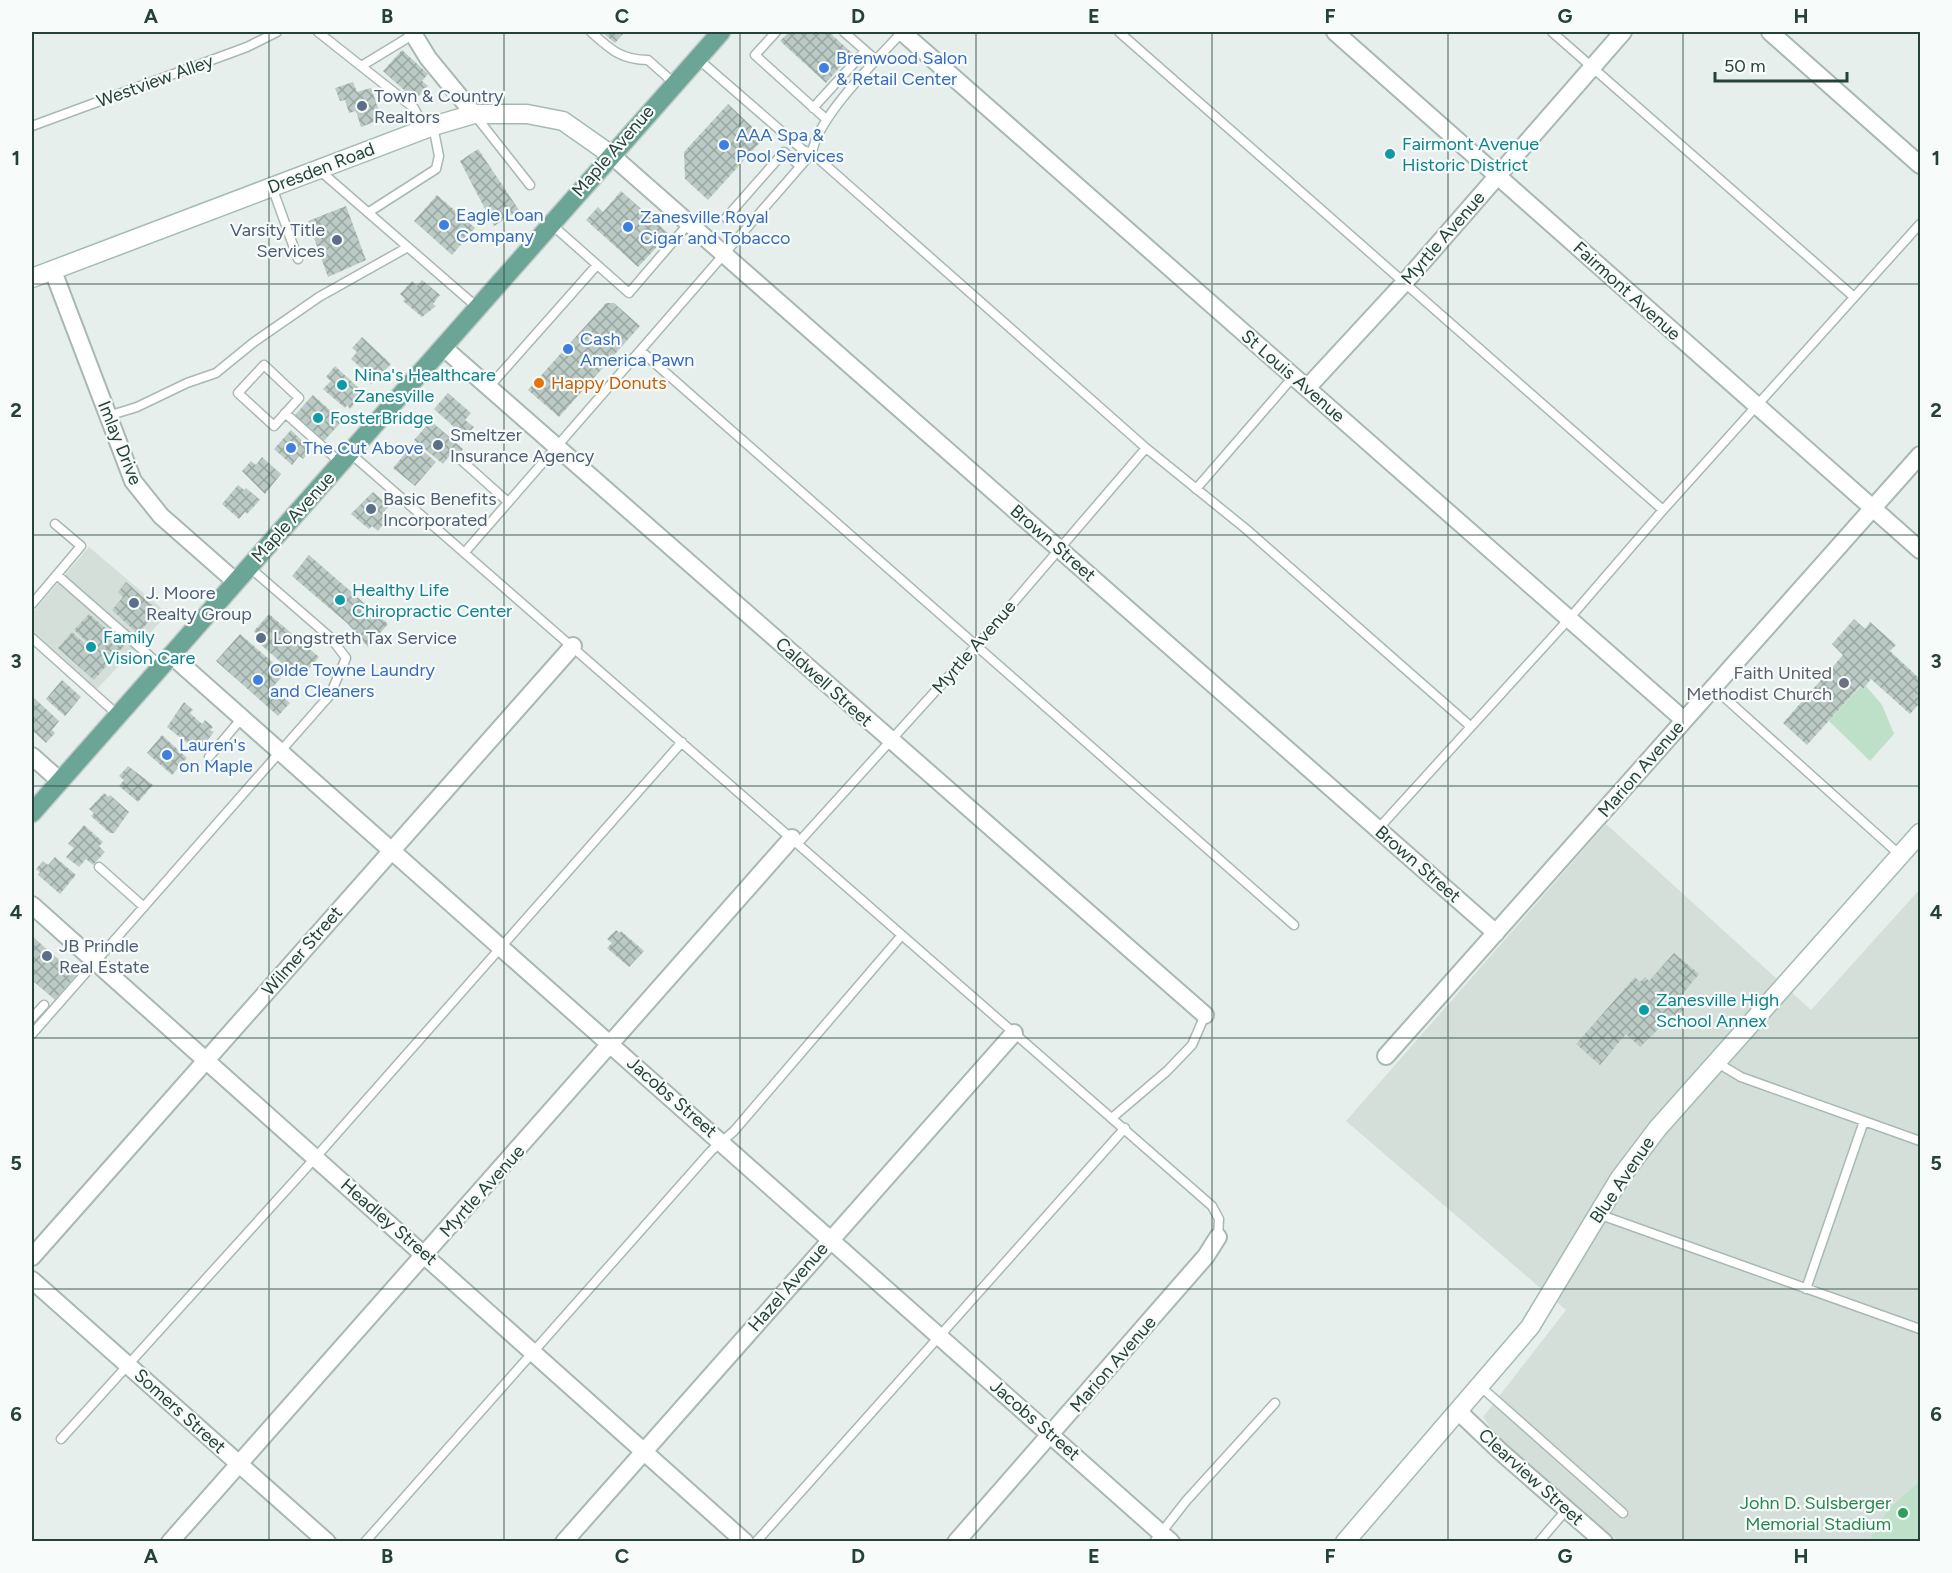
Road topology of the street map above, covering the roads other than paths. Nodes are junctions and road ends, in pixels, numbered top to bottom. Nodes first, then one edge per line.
1 (277, 32) edge
2 (318, 32) edge
3 (591, 32) edge
4 (721, 32) edge
5 (776, 32) edge
6 (844, 32) edge
7 (902, 32) edge
8 (1119, 32) edge
9 (1335, 32) edge
10 (1552, 32) edge
11 (1623, 32) edge
12 (1770, 32) edge
13 (413, 33) edge
14 (865, 51) junction
15 (697, 58) junction
16 (876, 60) junction
17 (363, 65) junction
18 (1592, 67) junction
19 (674, 83) junction
20 (813, 108) junction
21 (474, 114) junction
22 (826, 119) junction
23 (32, 126) edge
24 (429, 128) junction
25 (812, 153) junction
26 (610, 154) junction
27 (1920, 165) edge
28 (800, 166) junction
29 (318, 169) junction
30 (1497, 176) junction
31 (530, 185) dead end
32 (272, 187) junction
33 (369, 212) junction
34 (726, 218) dead end
35 (690, 223) junction
36 (550, 224) junction
37 (1920, 224) edge
38 (408, 247) junction
39 (725, 254) junction
40 (298, 259) dead end
41 (597, 265) junction
42 (53, 271) junction
43 (32, 278) edge
44 (1405, 282) junction
45 (1854, 297) junction
46 (478, 308) junction
47 (444, 348) junction
48 (641, 351) junction
49 (1293, 377) junction
50 (489, 387) junction
51 (1307, 388) junction
52 (1758, 406) junction
53 (285, 413) junction
54 (108, 416) junction
55 (557, 446) junction
56 (1146, 448) junction
57 (1920, 455) edge
58 (346, 459) junction
59 (460, 459) dead end
60 (1196, 489) junction
61 (508, 502) junction
62 (1874, 508) junction
63 (1663, 510) junction
64 (55, 524) dead end
65 (1059, 548) junction
66 (1920, 549) edge
67 (465, 552) junction
68 (249, 567) junction
69 (57, 575) junction
70 (236, 582) junction
71 (32, 604) edge
72 (1568, 620) junction
73 (32, 638) edge
74 (978, 644) junction
75 (573, 646) junction
76 (166, 660) junction
77 (1714, 688) junction
78 (118, 715) junction
79 (242, 718) junction
80 (1684, 720) junction
81 (1469, 725) junction
82 (890, 741) junction
83 (682, 742) junction
84 (281, 752) junction
85 (32, 756) edge
86 (209, 757) dead end
87 (60, 781) junction
88 (32, 813) edge
89 (1377, 829) junction
90 (1920, 833) edge
91 (795, 841) junction
92 (391, 850) junction
93 (1900, 856) junction
94 (99, 867) dead end
95 (32, 905) edge
96 (144, 907) junction
97 (1294, 925) dead end
98 (1496, 933) junction
99 (902, 935) junction
100 (501, 946) junction
101 (95, 962) junction
102 (44, 1005) dead end
103 (1205, 1016) joint
104 (32, 1018) edge
105 (1014, 1033) junction
106 (32, 1034) edge
107 (612, 1044) junction
108 (1386, 1056) dead end
109 (206, 1060) junction
110 (1716, 1062) junction
111 (1113, 1118) junction
112 (1864, 1121) junction
113 (1125, 1128) junction
114 (722, 1141) junction
115 (1920, 1141) edge
116 (316, 1157) junction
117 (1597, 1214) junction
118 (1218, 1237) joint
119 (831, 1238) junction
120 (426, 1254) junction
121 (32, 1257) edge
122 (32, 1280) edge
123 (1806, 1289) junction
124 (1920, 1329) edge
125 (939, 1336) junction
126 (535, 1352) junction
127 (129, 1366) junction
128 (1480, 1387) junction
129 (1275, 1403) dead end
130 (1459, 1412) junction
131 (1051, 1435) junction
132 (61, 1439) dead end
133 (645, 1450) junction
134 (238, 1464) junction
135 (1567, 1509) junction
136 (1623, 1513) dead end
137 (1162, 1538) edge
138 (170, 1542) edge
139 (327, 1542) edge
140 (365, 1542) edge
141 (564, 1542) edge
142 (745, 1542) edge
143 (756, 1542) edge
144 (956, 1542) edge
145 (1345, 1542) edge
146 (1539, 1542) edge
147 (1604, 1542) edge

1 - 23 lane, Westview Alley
2 - 17 lane
3 - 19 lane
4 - 15 main road, Maple Avenue
5 - 20 lane
6 - 14 lane
7 - 16 lane
7 - 49 street, St Louis Avenue
8 - 44 lane
9 - 30 street, Fairmont Avenue
10 - 18 lane
11 - 18 street, Myrtle Avenue
12 - 27 street
13 - 17 lane
13 - 21 street
14 - 16 lane
14 - 20 lane
15 - 19 main road, Maple Avenue
15 - 25 lane
16 - 22 lane
17 - 24 lane
18 - 30 street, Myrtle Avenue
18 - 45 lane
19 - 26 main road, Maple Avenue
20 - 22 lane
21 - 24 street, Dresden Road
21 - 26 street, Dresden Road
21 - 31 lane
22 - 25 lane
24 - 29 street, Dresden Road
24 - 33 lane
25 - 28 lane
25 - 56 lane
26 - 35 street, Brown Street
26 - 36 main road, Maple Avenue
28 - 34 lane
28 - 39 lane
29 - 32 street, Dresden Road
29 - 33 lane
30 - 44 street, Myrtle Avenue
30 - 52 street, Fairmont Avenue
32 - 40 lane
32 - 42 street, Dresden Road
33 - 38 lane
35 - 39 street, Brown Street
35 - 41 lane
36 - 41 lane
36 - 46 main road, Maple Avenue
37 - 45 lane
38 - 46 lane
38 - 54 lane
39 - 48 lane
39 - 65 street, Brown Street
41 - 50 lane
42 - 43 street, Dresden Road
42 - 54 street, Imlay Drive
44 - 51 street, Myrtle Avenue
44 - 63 lane
45 - 52 lane
46 - 47 main road, Maple Avenue
47 - 50 street, Caldwell Street
47 - 58 main road, Maple Avenue
48 - 55 lane
48 - 74 lane
49 - 51 street, St Louis Avenue
49 - 60 lane
50 - 55 street, Caldwell Street
51 - 72 street, St Louis Avenue
52 - 62 street, Fairmont Avenue
52 - 63 lane
53 - 53 lane
53 - 58 lane
54 - 70 street, Imlay Drive
55 - 61 lane
55 - 82 street, Caldwell Street
56 - 60 lane
56 - 65 lane, Myrtle Avenue
57 - 62 street, Marion Avenue
58 - 67 lane
58 - 68 main road, Maple Avenue
59 - 61 lane
60 - 81 lane
61 - 67 lane
62 - 66 street, Fairmont Avenue
62 - 77 street, Marion Avenue
63 - 72 lane
64 - 69 lane
65 - 74 lane, Myrtle Avenue
65 - 89 street, Brown Street
67 - 75 lane
68 - 70 main road, Maple Avenue
68 - 84 lane
69 - 71 lane
69 - 76 lane
70 - 76 main road, Maple Avenue
72 - 80 street, St Louis Avenue
72 - 81 lane
73 - 78 lane
74 - 82 lane, Myrtle Avenue
74 - 97 lane
75 - 83 lane
75 - 92 street, Wilmer Street
76 - 78 main road, Maple Avenue
76 - 79 street, Jacobs Street
77 - 80 street, Marion Avenue
77 - 93 lane
78 - 87 main road, Maple Avenue
79 - 84 street, Jacobs Street
79 - 86 lane
80 - 98 street, Marion Avenue
81 - 89 lane
82 - 91 lane, Myrtle Avenue
82 - 103 street, Caldwell Street
83 - 91 lane
83 - 100 lane
84 - 92 street, Jacobs Street
84 - 96 lane
85 - 87 street
87 - 88 main road, Maple Avenue
89 - 98 street, Brown Street
90 - 93 street, Blue Avenue
91 - 99 lane
91 - 107 street, Myrtle Avenue
92 - 100 street, Jacobs Street
92 - 109 street, Wilmer Street
93 - 110 street, Blue Avenue
94 - 96 lane
95 - 101 street, Headley Street
96 - 101 lane
98 - 108 street, Marion Avenue
99 - 105 lane
99 - 114 lane
100 - 107 street, Jacobs Street
100 - 116 lane
101 - 106 lane
101 - 109 street, Headley Street
102 - 104 lane
103 - 111 lane
105 - 111 lane
105 - 119 street, Hazel Avenue
107 - 114 street, Jacobs Street
107 - 120 street, Myrtle Avenue
109 - 116 street, Headley Street
109 - 121 street, Wilmer Street
110 - 112 lane
110 - 117 street, Blue Avenue
111 - 113 lane
112 - 115 lane
112 - 123 lane
113 - 118 lane
113 - 125 lane
114 - 119 street, Jacobs Street
114 - 126 lane
116 - 120 street, Headley Street
116 - 127 lane
117 - 123 lane
117 - 128 street, Blue Avenue
118 - 131 street, Marion Avenue
119 - 125 street, Jacobs Street
119 - 133 street, Hazel Avenue
120 - 126 street, Headley Street
120 - 134 street, Myrtle Avenue
122 - 127 street, Somers Street
123 - 124 lane
125 - 131 street, Jacobs Street
125 - 143 lane
126 - 133 street, Headley Street
126 - 140 lane
127 - 132 lane
127 - 134 street, Somers Street
128 - 130 street, Blue Avenue
128 - 136 lane
129 - 137 lane
130 - 135 street, Clearview Street
130 - 145 street, Blue Avenue
131 - 137 street, Jacobs Street
131 - 144 street, Marion Avenue
133 - 141 street, Hazel Avenue
133 - 142 street, Headley Street
134 - 138 street, Myrtle Avenue
134 - 139 street, Somers Street
135 - 146 lane
135 - 147 street, Clearview Street

